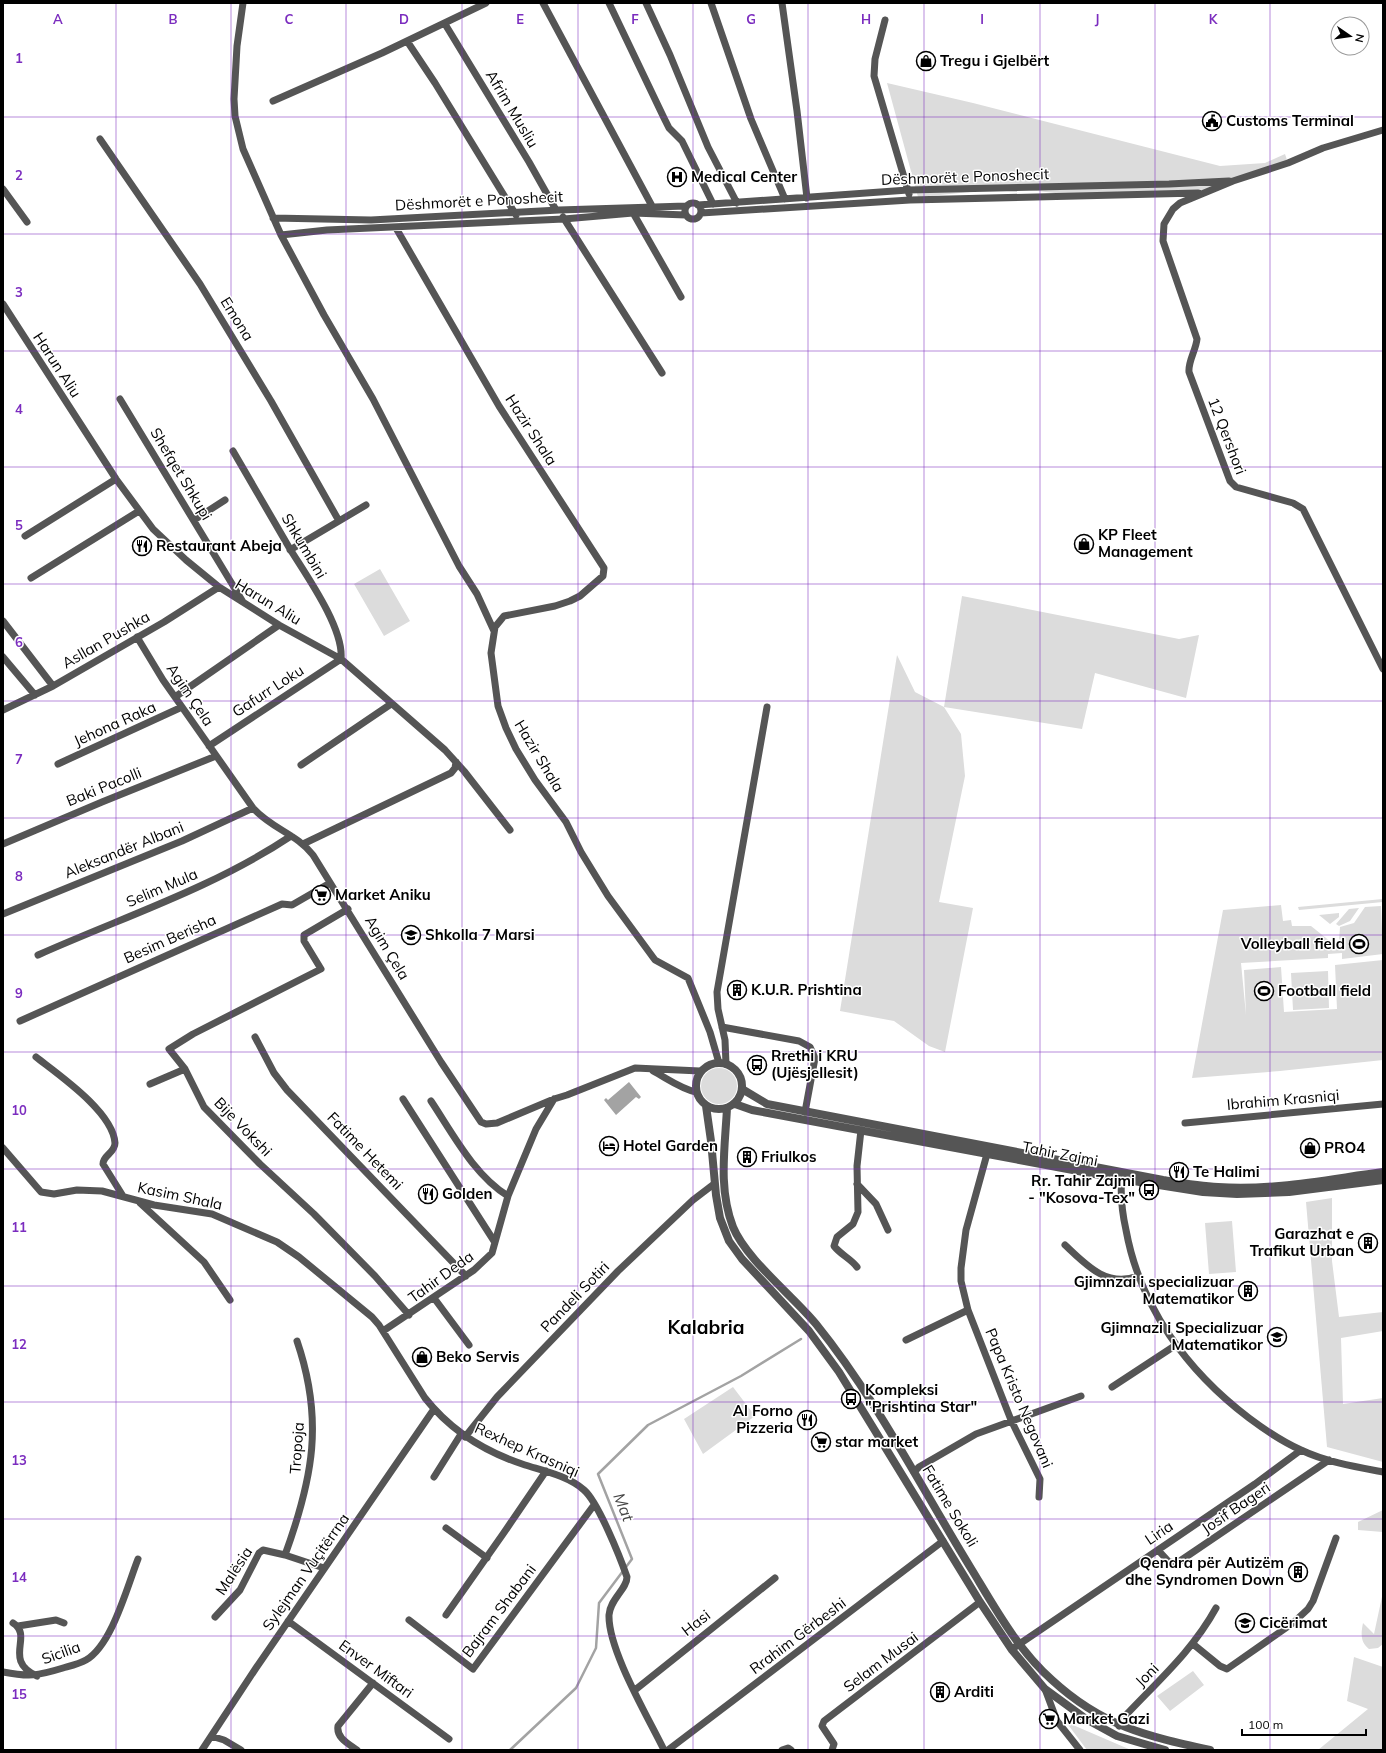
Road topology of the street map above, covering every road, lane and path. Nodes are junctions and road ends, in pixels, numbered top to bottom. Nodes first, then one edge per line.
1 (243, 3) edge
2 (486, 3) edge
3 (543, 3) edge
4 (609, 3) edge
5 (646, 3) edge
6 (711, 3) edge
7 (782, 3) edge
8 (885, 20) dead end
9 (445, 24) junction
10 (407, 42) junction
11 (273, 100) dead end
12 (1383, 130) edge
13 (100, 139) dead end
14 (1233, 181) junction
15 (3, 189) edge
16 (908, 190) junction
17 (1203, 194) junction
18 (807, 198) junction
19 (786, 199) junction
20 (910, 200) junction
21 (737, 203) junction
22 (713, 204) junction
23 (698, 205) junction
24 (652, 206) junction
25 (686, 206) junction
26 (595, 208) junction
27 (557, 210) junction
28 (632, 210) junction
29 (515, 212) junction
30 (701, 213) junction
31 (686, 215) junction
32 (596, 216) junction
33 (273, 218) junction
34 (564, 219) junction
35 (356, 220) junction
36 (517, 221) junction
37 (27, 222) dead end
38 (396, 228) junction
39 (357, 229) junction
40 (281, 235) junction
41 (681, 297) dead end
42 (3, 304) edge
43 (662, 373) dead end
44 (120, 399) dead end
45 (233, 451) dead end
46 (116, 479) junction
47 (225, 500) dead end
48 (366, 505) dead end
49 (139, 511) junction
50 (194, 520) junction
51 (339, 521) junction
52 (25, 536) dead end
53 (290, 550) junction
54 (31, 578) dead end
55 (219, 587) junction
56 (244, 604) junction
57 (3, 621) edge
58 (279, 625) junction
59 (494, 631) junction
60 (137, 637) junction
61 (3, 657) edge
62 (341, 659) junction
63 (1383, 669) edge
64 (53, 686) junction
65 (35, 695) junction
66 (175, 697) junction
67 (391, 704) junction
68 (182, 707) junction
69 (767, 707) dead end
70 (3, 710) edge
71 (209, 746) junction
72 (216, 756) junction
73 (456, 762) junction
74 (58, 764) dead end
75 (301, 765) dead end
76 (253, 808) junction
77 (510, 830) dead end
78 (291, 836) junction
79 (3, 844) edge
80 (303, 844) junction
81 (330, 883) junction
82 (348, 909) junction
83 (3, 914) edge
84 (38, 955) dead end
85 (20, 1021) dead end
86 (722, 1027) junction
87 (255, 1037) dead end
88 (36, 1057) dead end
89 (723, 1063) junction
90 (185, 1069) junction
91 (649, 1070) junction
92 (700, 1071) junction
93 (150, 1084) dead end
94 (742, 1089) junction
95 (696, 1092) junction
96 (403, 1099) dead end
97 (554, 1099) junction
98 (431, 1101) dead end
99 (1383, 1104) edge
100 (706, 1106) junction
101 (731, 1106) junction
102 (805, 1112) junction
103 (1185, 1122) dead end
104 (861, 1130) junction
105 (3, 1148) edge
106 (987, 1154) junction
107 (1383, 1172) edge
108 (1122, 1176) junction
109 (1383, 1180) edge
110 (714, 1184) junction
111 (857, 1184) junction
112 (123, 1196) junction
113 (508, 1196) junction
114 (140, 1202) junction
115 (888, 1230) dead end
116 (494, 1241) junction
117 (1065, 1245) dead end
118 (857, 1267) dead end
119 (466, 1276) junction
120 (1138, 1276) junction
121 (434, 1298) junction
122 (230, 1300) dead end
123 (968, 1310) junction
124 (409, 1315) junction
125 (383, 1331) junction
126 (906, 1340) dead end
127 (297, 1341) dead end
128 (469, 1345) dead end
129 (1176, 1345) junction
130 (1112, 1387) dead end
131 (1081, 1396) dead end
132 (434, 1409) junction
133 (1011, 1420) junction
134 (463, 1435) junction
135 (1301, 1450) junction
136 (1329, 1460) junction
137 (546, 1471) junction
138 (914, 1472) junction
139 (1383, 1472) edge
140 (434, 1477) dead end
141 (1039, 1497) dead end
142 (594, 1505) junction
143 (446, 1528) dead end
144 (1336, 1538) dead end
145 (943, 1541) junction
146 (1158, 1550) junction
147 (284, 1555) junction
148 (486, 1558) junction
149 (138, 1559) dead end
150 (324, 1568) junction
151 (775, 1578) dead end
152 (980, 1602) junction
153 (1216, 1608) dead end
154 (446, 1615) dead end
155 (215, 1617) dead end
156 (409, 1620) dead end
157 (288, 1621) junction
158 (64, 1623) dead end
159 (1019, 1644) junction
160 (1193, 1644) junction
161 (1012, 1650) junction
162 (3, 1672) edge
163 (37, 1676) junction
164 (373, 1683) junction
165 (1045, 1689) junction
166 (635, 1690) junction
167 (1100, 1715) junction
168 (1094, 1724) junction
169 (1119, 1726) junction
170 (211, 1736) junction
171 (449, 1739) dead end
172 (202, 1750) edge
173 (241, 1750) edge
174 (358, 1750) edge
175 (664, 1750) edge
176 (668, 1750) edge
177 (782, 1750) edge
178 (791, 1750) edge
179 (832, 1750) edge
180 (1080, 1750) edge
181 (1165, 1750) edge
182 (1210, 1750) edge

1 - 33 street
2 - 9 street
3 - 24 street
4 - 22 street
5 - 21 street
6 - 19 street
7 - 18 street
8 - 16 street
9 - 10 street
9 - 27 street, Afrim Musliu
10 - 11 street
10 - 29 street
12 - 14 street, Dëshmorët e Ponoshecit
13 - 51 street, Emona
14 - 16 street, Dëshmorët e Ponoshecit
14 - 17 street, Dëshmorët e Ponoshecit
15 - 37 street
16 - 18 street, Dëshmorët e Ponoshecit
16 - 20 street
17 - 20 street, Dëshmorët e Ponoshecit
17 - 63 street, 12 Qershori
18 - 19 street, Dëshmorët e Ponoshecit
19 - 21 street, Dëshmorët e Ponoshecit
20 - 30 street, Dëshmorët e Ponoshecit
21 - 22 street, Dëshmorët e Ponoshecit
22 - 23 street, Dëshmorët e Ponoshecit
23 - 25 street, Dëshmorët e Ponoshecit
23 - 30 street
24 - 25 street, Dëshmorët e Ponoshecit
24 - 28 street, Dëshmorët e Ponoshecit
25 - 31 street
26 - 27 street, Dëshmorët e Ponoshecit
26 - 28 street, Dëshmorët e Ponoshecit
26 - 32 street
27 - 29 street, Dëshmorët e Ponoshecit
27 - 34 street, Afrim Musliu
28 - 31 street, Dëshmorët e Ponoshecit
28 - 32 street, Dëshmorët e Ponoshecit
28 - 41 street
29 - 35 street, Dëshmorët e Ponoshecit
29 - 36 street
30 - 31 street, Dëshmorët e Ponoshecit
32 - 34 street, Dëshmorët e Ponoshecit
33 - 35 street, Dëshmorët e Ponoshecit
33 - 40 street
34 - 36 street, Dëshmorët e Ponoshecit
34 - 43 street, Afrim Musliu
35 - 39 street
36 - 38 street, Dëshmorët e Ponoshecit
38 - 39 street, Dëshmorët e Ponoshecit
38 - 59 street, Hazir Shala
39 - 40 street, Dëshmorët e Ponoshecit
40 - 59 street
42 - 46 street, Harun Aliu
44 - 50 street, Shefqet Shkupi
45 - 53 street, Shkumbini
46 - 49 street, Harun Aliu
46 - 52 street
47 - 50 street
48 - 51 street
49 - 54 street
49 - 55 street, Harun Aliu
50 - 56 street, Shefqet Shkupi
51 - 53 street
53 - 62 street, Shkumbini
55 - 56 street, Harun Aliu
55 - 60 street, Asllan Pushka
56 - 58 street, Harun Aliu
57 - 64 street
58 - 62 street, Harun Aliu
58 - 66 street
59 - 89 street, Hazir Shala
60 - 64 street, Asllan Pushka
60 - 66 street, Agim Çela
61 - 65 street
62 - 67 street, Harun Aliu
62 - 71 street, Gafurr Loku
64 - 65 street, Asllan Pushka
65 - 70 street, Asllan Pushka
66 - 68 street, Agim Çela
67 - 73 street, Harun Aliu
67 - 75 street
68 - 71 street, Agim Çela
68 - 74 street, Jehona Raka
69 - 86 street
71 - 72 street, Agim Çela
72 - 76 street, Agim Çela
72 - 79 street, Baki Pacolli
73 - 77 street, Harun Aliu
73 - 80 street
76 - 78 street, Agim Çela
76 - 83 street, Aleksandër Albani
78 - 80 street, Agim Çela
78 - 84 street, Selim Mula
80 - 81 street, Agim Çela
81 - 82 street, Agim Çela
81 - 85 street, Besim Berisha
82 - 90 street, Bije Vokshi
82 - 97 street, Agim Çela
86 - 89 street
86 - 102 street
87 - 119 street, Fatime Hetemi
88 - 112 street
89 - 92 street
89 - 94 street
90 - 93 street
90 - 124 street, Bije Vokshi
91 - 92 street, Agim Çela
91 - 95 street, Agim Çela
91 - 97 street, Agim Çela
92 - 95 street
94 - 101 street
94 - 102 street, Tahir Zajmi
95 - 100 street
96 - 116 street
97 - 113 street, Tahir Deda
98 - 113 street
99 - 103 street, Ibrahim Krasniqi
100 - 101 street
100 - 110 street, Fatime Sokoli
101 - 104 street, Tahir Zajmi
101 - 138 street, Fatime Sokoli
102 - 108 street, Tahir Zajmi
104 - 106 street, Tahir Zajmi
104 - 111 street
105 - 112 street, Kasim Shala
106 - 108 street, Tahir Zajmi
106 - 123 street, Papa Kristo Negovani
107 - 108 street, Tahir Zajmi
108 - 109 street, Tahir Zajmi
108 - 120 street
110 - 134 street, Pandeli Sotiri
110 - 145 street, Fatime Sokoli
111 - 115 street
111 - 118 street
112 - 114 street, Kasim Shala
113 - 116 street, Tahir Deda
114 - 122 street
114 - 125 street, Kasim Shala
116 - 119 street, Tahir Deda
117 - 120 street
119 - 121 street, Tahir Deda
120 - 129 street
121 - 124 street, Tahir Deda
121 - 128 street
123 - 126 street
123 - 133 street, Papa Kristo Negovani
124 - 125 street, Tahir Deda
125 - 132 street, Rexhep Krasniqi
127 - 147 street, Tropoja
129 - 130 street
129 - 135 street
131 - 133 street
132 - 134 street, Rexhep Krasniqi
132 - 150 street, Sylejman Vuçitërrna
133 - 138 street
133 - 141 street, Papa Kristo Negovani
134 - 137 street, Rexhep Krasniqi
134 - 140 street, Rexhep Krasniqi
135 - 136 street
135 - 146 street, Liria
136 - 139 street
136 - 146 street, Josif Bageri
137 - 142 street, Rexhep Krasniqi
137 - 148 street
138 - 159 street, Fatime Sokoli
142 - 156 street, Bajram Shabani
142 - 166 street, Rexhep Krasniqi
143 - 148 street
144 - 160 street
145 - 152 street, Fatime Sokoli
145 - 176 street, Rrahim Gërbeshi
146 - 159 street, Liria
147 - 150 street, Malësia
147 - 155 street, Malësia
148 - 154 street
149 - 163 street, Sicilia
150 - 157 street, Sylejman Vuçitërrna
151 - 166 street, Hasi
152 - 161 street, Fatime Sokoli
152 - 179 street, Selam Musai
153 - 160 street, Joni
157 - 164 street, Enver Miftari
157 - 170 street, Sylejman Vuçitërrna
158 - 163 street
159 - 161 street, Liria
159 - 167 street, Fatime Sokoli
160 - 169 street, Joni
161 - 165 street, Fatime Sokoli
162 - 163 street, Sicilia
164 - 171 street, Enver Miftari
164 - 174 street
165 - 168 street, Fatime Sokoli
165 - 180 street
166 - 175 street, Rexhep Krasniqi
167 - 168 street
167 - 169 street, Fatime Sokoli
168 - 181 street, Fatime Sokoli
169 - 182 street, Fatime Sokoli
170 - 172 street, Sylejman Vuçitërrna
170 - 173 street
177 - 178 street

